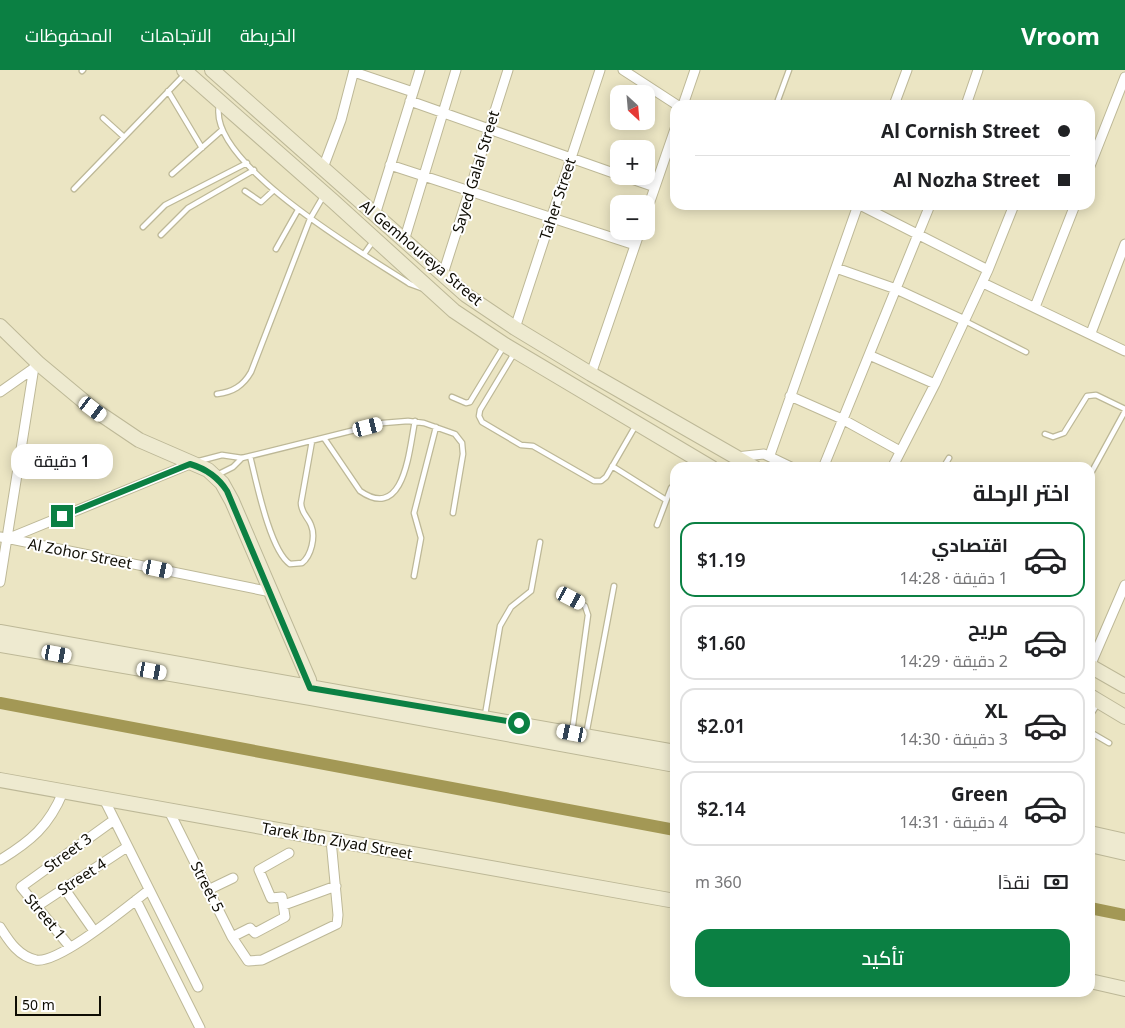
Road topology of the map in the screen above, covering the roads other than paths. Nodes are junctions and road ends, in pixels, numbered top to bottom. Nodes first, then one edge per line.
1 (212, 70) edge
2 (420, 70) edge
3 (456, 70) edge
4 (508, 70) edge
5 (600, 70) edge
6 (623, 70) edge
7 (695, 70) edge
8 (788, 70) edge
9 (907, 70) edge
10 (978, 70) edge
11 (186, 71) edge
12 (354, 71) edge
13 (1125, 77) edge
14 (231, 87) junction
15 (168, 91) junction
16 (412, 96) junction
17 (670, 100) edge
18 (685, 100) edge
19 (778, 100) dead end
20 (896, 100) edge
21 (968, 100) edge
22 (220, 102) junction
23 (443, 112) junction
24 (103, 118) dead end
25 (490, 129) junction
26 (222, 130) junction
27 (124, 137) junction
28 (670, 144) edge
29 (202, 148) junction
30 (1095, 153) edge
31 (571, 158) junction
32 (247, 163) junction
33 (390, 165) junction
34 (323, 168) junction
35 (254, 170) junction
36 (610, 172) edge
37 (172, 174) dead end
38 (423, 176) junction
39 (647, 185) edge
40 (655, 188) junction
41 (74, 189) dead end
42 (274, 190) junction
43 (245, 191) dead end
44 (470, 191) junction
45 (325, 193) junction
46 (652, 195) edge
47 (298, 210) junction
48 (857, 210) edge
49 (869, 210) edge
50 (928, 210) edge
51 (1012, 210) edge
52 (1073, 210) edge
53 (375, 215) junction
54 (551, 218) junction
55 (310, 219) junction
56 (142, 227) dead end
57 (161, 235) dead end
58 (917, 235) junction
59 (374, 239) junction
60 (637, 240) edge
61 (404, 241) junction
62 (1125, 244) edge
63 (635, 245) junction
64 (276, 249) dead end
65 (364, 254) junction
66 (836, 268) junction
67 (988, 270) junction
68 (443, 274) junction
69 (983, 283) junction
70 (896, 289) junction
71 (430, 290) junction
72 (1035, 307) junction
73 (965, 322) junction
74 (515, 328) junction
75 (1091, 333) junction
76 (3, 334) edge
77 (510, 348) junction
78 (1125, 351) edge
79 (1026, 352) dead end
80 (869, 355) junction
81 (37, 366) junction
82 (591, 374) junction
83 (935, 384) junction
84 (0, 392) edge
85 (217, 394) dead end
86 (790, 396) junction
87 (452, 397) dead end
88 (1125, 410) edge
89 (842, 419) junction
90 (415, 421) junction
91 (637, 424) junction
92 (436, 427) junction
93 (1045, 434) dead end
94 (324, 438) junction
95 (312, 441) junction
96 (900, 451) junction
97 (770, 455) junction
98 (250, 456) junction
99 (736, 457) junction
100 (242, 458) junction
101 (949, 458) dead end
102 (701, 462) edge
103 (744, 462) edge
104 (783, 462) edge
105 (825, 462) edge
106 (895, 462) edge
107 (947, 462) edge
108 (190, 464) junction
109 (612, 466) junction
110 (1095, 466) edge
111 (215, 476) junction
112 (670, 493) edge
113 (666, 500) junction
114 (453, 513) dead end
115 (657, 525) dead end
116 (3, 538) edge
117 (540, 542) dead end
118 (414, 576) dead end
119 (0, 582) edge
120 (1125, 585) edge
121 (614, 586) dead end
122 (271, 592) junction
123 (561, 593) dead end
124 (0, 632) edge
125 (0, 645) edge
126 (1095, 654) edge
127 (1095, 669) edge
128 (1125, 685) edge
129 (311, 693) junction
130 (1095, 700) edge
131 (484, 717) junction
132 (1125, 717) edge
133 (579, 734) junction
134 (1095, 735) edge
135 (1109, 743) dead end
136 (670, 751) edge
137 (670, 764) edge
138 (0, 780) edge
139 (63, 792) junction
140 (104, 799) junction
141 (169, 811) junction
142 (114, 820) junction
143 (1095, 834) edge
144 (331, 840) junction
145 (1125, 842) edge
146 (1095, 846) edge
147 (127, 847) junction
148 (289, 853) dead end
149 (1125, 853) edge
150 (0, 860) edge
151 (233, 878) dead end
152 (22, 886) joint
153 (336, 886) junction
154 (64, 888) junction
155 (149, 890) junction
156 (208, 890) junction
157 (136, 900) junction
158 (670, 900) edge
159 (284, 905) junction
160 (36, 907) junction
161 (0, 927) edge
162 (94, 931) junction
163 (232, 937) junction
164 (70, 947) junction
165 (1095, 982) edge
166 (198, 987) dead end
167 (1125, 989) edge
168 (200, 1028) edge

1 - 14 main road, Al Gemhoureya Street
2 - 16 street
3 - 23 street
4 - 25 street, Sayed Galal Street
5 - 31 street, Taher Street
6 - 17 street
7 - 18 street
8 - 19 lane
9 - 20 street
10 - 21 street
11 - 15 lane
11 - 22 main road, Al Gemhoureya Street
12 - 16 street
12 - 34 street
13 - 30 street
14 - 22 main road
14 - 34 main road, Al Gemhoureya Street
15 - 27 lane
15 - 29 lane
16 - 23 street
16 - 33 street
22 - 26 lane
22 - 45 main road, Al Gemhoureya Street
23 - 25 street
23 - 38 street
24 - 27 lane
25 - 31 street
25 - 44 street, Sayed Galal Street
26 - 29 lane
26 - 32 lane
27 - 41 lane
28 - 40 street
29 - 37 lane
31 - 36 street
31 - 54 street, Taher Street
32 - 35 lane
32 - 56 lane
33 - 38 street
33 - 53 street
34 - 53 main road, Al Gemhoureya Street
35 - 42 lane
35 - 57 lane
38 - 44 street
38 - 61 street
39 - 40 street
40 - 46 street
42 - 43 lane
42 - 47 lane
44 - 54 street
44 - 68 street, Sayed Galal Street
45 - 55 lane
45 - 59 main road, Al Gemhoureya Street
47 - 55 lane
47 - 64 lane
48 - 66 street
49 - 58 street
50 - 58 street
51 - 67 street
52 - 72 street
53 - 61 main road, Al Gemhoureya Street
54 - 63 street
54 - 74 street, Taher Street
55 - 65 lane
55 - 85 lane
58 - 67 street
58 - 70 street
59 - 65 lane
59 - 71 main road, Al Gemhoureya Street
60 - 63 street
61 - 68 main road, Al Gemhoureya Street
62 - 75 street
63 - 82 street
65 - 71 lane
66 - 70 street
66 - 86 street
67 - 69 street
68 - 74 main road, Al Gemhoureya Street
69 - 72 street
69 - 73 street
70 - 73 street
70 - 80 street
71 - 77 main road, Al Gemhoureya Street
72 - 75 street
73 - 79 lane
73 - 83 street
74 - 82 main road, Al Gemhoureya Street
75 - 78 street
76 - 81 main road
77 - 87 lane
77 - 91 main road, Al Gemhoureya Street
77 - 109 lane
80 - 83 street
80 - 89 street
81 - 84 street
81 - 108 main road
81 - 116 street
82 - 99 main road, Al Gemhoureya Street
83 - 96 street
86 - 89 street
86 - 97 street
88 - 93 lane
88 - 110 lane
89 - 96 street
89 - 105 street
90 - 92 lane
90 - 94 lane
90 - 94 lane
91 - 102 main road, Al Gemhoureya Street
91 - 109 lane
92 - 114 lane
92 - 118 lane
94 - 95 lane
95 - 98 lane
95 - 98 lane
96 - 106 street
97 - 99 street
97 - 104 street
98 - 100 lane
99 - 103 main road, Al Gemhoureya Street
100 - 108 lane
100 - 111 lane
101 - 107 lane
108 - 111 main road
108 - 116 street
109 - 113 lane
111 - 122 main road
112 - 113 lane
113 - 115 lane
116 - 119 street
116 - 122 street, Al Zohor Street
117 - 131 lane
120 - 126 street
121 - 133 lane
122 - 129 main road
123 - 133 lane
124 - 129 main road
125 - 129 main road
127 - 128 main road
129 - 131 main road
129 - 137 main road
130 - 132 main road
131 - 133 main road
133 - 136 main road
134 - 135 lane
138 - 139 main road, Tarek Ibn Ziyad Street
139 - 140 main road, Tarek Ibn Ziyad Street
139 - 150 street
140 - 141 main road, Tarek Ibn Ziyad Street
140 - 142 street
141 - 144 main road, Tarek Ibn Ziyad Street
141 - 156 street, Street 5
142 - 147 street
142 - 152 street, Street 3
143 - 145 main road
144 - 153 street
144 - 158 main road, Tarek Ibn Ziyad Street
146 - 149 main road
147 - 154 street, Street 4
147 - 155 street
148 - 159 street
151 - 156 street
152 - 160 street, Street 1
153 - 159 street
153 - 163 street, Street 5
154 - 160 street, Street 4
154 - 162 street
155 - 157 street
155 - 166 street
156 - 163 street, Street 5
157 - 162 street
157 - 168 street
159 - 163 street
160 - 164 street, Street 1
161 - 164 street
162 - 164 street
165 - 167 main road

